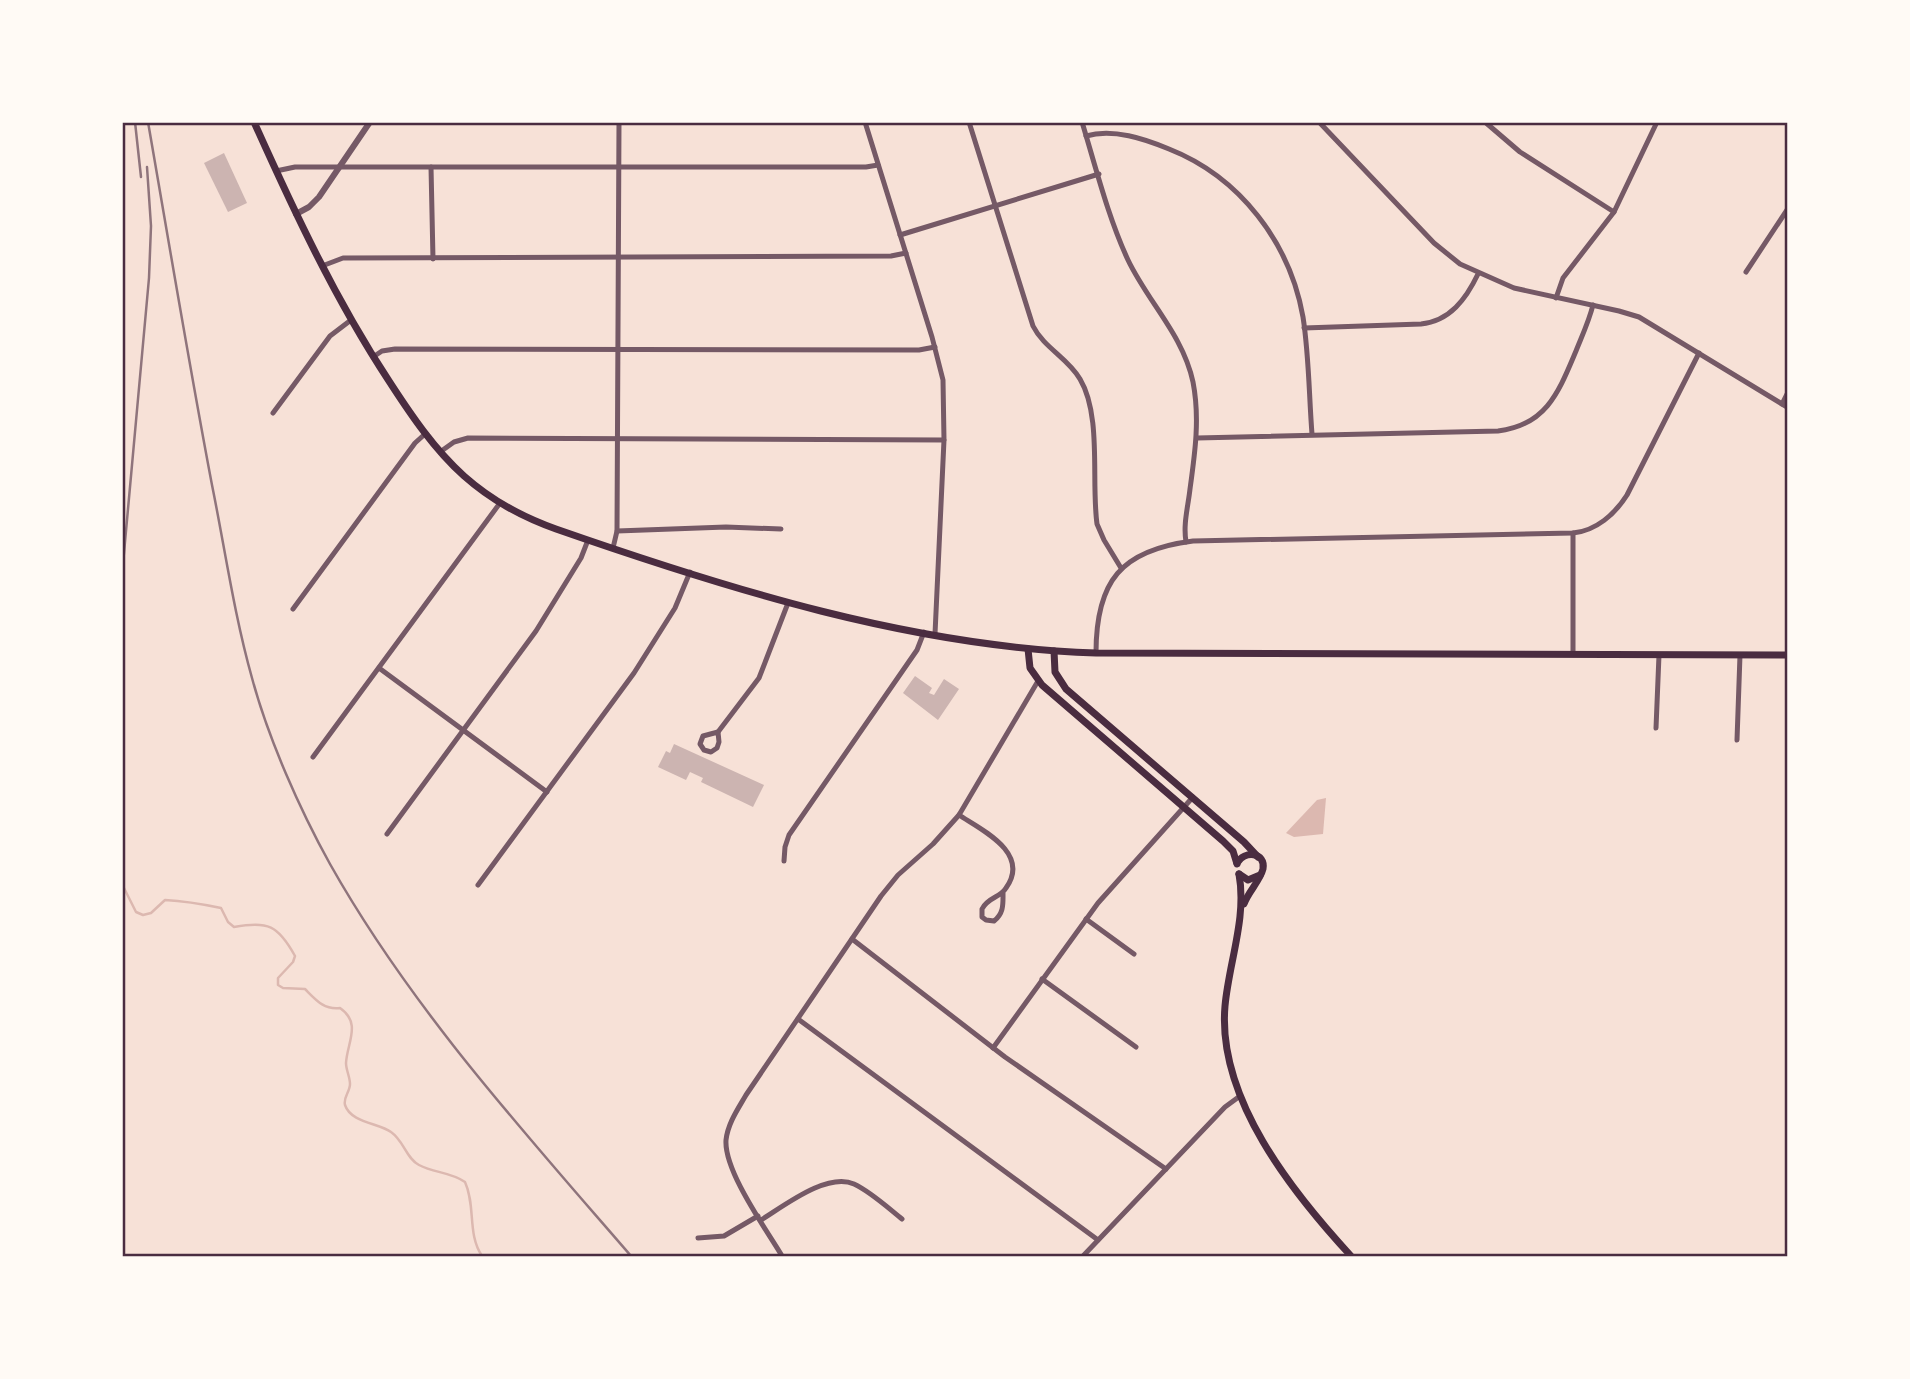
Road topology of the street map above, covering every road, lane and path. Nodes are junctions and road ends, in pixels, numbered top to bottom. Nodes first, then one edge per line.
1 (254, 122) edge
2 (370, 122) edge
3 (619, 122) edge
4 (865, 122) edge
5 (969, 122) edge
6 (1082, 122) edge
7 (1319, 122) edge
8 (1485, 122) edge
9 (1657, 122) edge
10 (1086, 136) junction
11 (878, 165) junction
12 (340, 166) junction
13 (431, 167) junction
14 (618, 167) junction
15 (276, 171) junction
16 (1098, 174) junction
17 (996, 206) junction
18 (1787, 210) edge
19 (1615, 212) junction
20 (296, 214) junction
21 (1781, 220) junction
22 (1787, 225) edge
23 (900, 235) junction
24 (906, 253) junction
25 (618, 258) junction
26 (433, 259) junction
27 (322, 266) junction
28 (1746, 272) dead end
29 (1478, 274) junction
30 (1556, 298) junction
31 (1593, 305) junction
32 (351, 320) junction
33 (1304, 328) junction
34 (935, 347) junction
35 (618, 350) junction
36 (1699, 353) junction
37 (373, 356) junction
38 (1787, 394) edge
39 (1785, 406) edge
40 (273, 414) dead end
41 (425, 434) junction
42 (1311, 434) junction
43 (1197, 438) junction
44 (617, 440) junction
45 (944, 440) junction
46 (440, 452) junction
47 (500, 503) junction
48 (781, 529) dead end
49 (617, 531) junction
50 (1573, 533) junction
51 (588, 540) junction
52 (1186, 542) junction
53 (613, 548) junction
54 (1121, 568) junction
55 (690, 572) junction
56 (788, 603) junction
57 (293, 610) dead end
58 (924, 632) junction
59 (935, 634) junction
60 (1028, 649) junction
61 (1054, 651) junction
62 (1097, 653) junction
63 (1573, 654) junction
64 (1659, 655) junction
65 (1740, 655) junction
66 (1787, 655) edge
67 (379, 668) junction
68 (1038, 681) junction
69 (1656, 728) dead end
70 (463, 731) junction
71 (718, 732) dead end
72 (1737, 740) dead end
73 (313, 757) dead end
74 (547, 792) junction
75 (1193, 797) junction
76 (1185, 808) junction
77 (959, 815) junction
78 (387, 834) dead end
79 (1258, 857) junction
80 (784, 861) dead end
81 (1237, 864) junction
82 (1239, 874) junction
83 (1260, 875) junction
84 (478, 884) dead end
85 (1003, 893) junction
86 (1241, 911) junction
87 (1086, 919) junction
88 (852, 939) junction
89 (1134, 954) dead end
90 (1042, 979) junction
91 (797, 1019) junction
92 (1136, 1047) dead end
93 (993, 1048) junction
94 (1240, 1096) junction
95 (1166, 1169) junction
96 (760, 1218) junction
97 (902, 1219) dead end
98 (698, 1238) dead end
99 (1098, 1240) junction
100 (782, 1256) edge
101 (1083, 1256) edge
102 (1352, 1256) edge

1 - 15 main road
2 - 12 street
3 - 14 street
4 - 11 street
5 - 17 street
6 - 10 street
7 - 29 street
8 - 19 street
9 - 19 street
10 - 16 street
10 - 33 street
11 - 14 street
11 - 23 street
12 - 13 street
12 - 15 street
12 - 20 street
13 - 14 street
13 - 26 street
14 - 25 street
15 - 20 main road
16 - 17 street
16 - 43 street
17 - 23 street
17 - 54 street
18 - 21 street
19 - 30 street
20 - 27 main road
21 - 22 street
21 - 28 street
23 - 24 street
24 - 25 street
24 - 34 street
25 - 26 street
25 - 35 street
26 - 27 street
27 - 32 main road
29 - 30 street
29 - 33 street
30 - 31 street
31 - 36 street
31 - 42 street
32 - 37 main road
32 - 40 street
33 - 42 street
34 - 35 street
34 - 45 street
35 - 37 street
35 - 44 street
36 - 39 street
36 - 50 street
37 - 41 main road
38 - 39 street
41 - 46 main road
41 - 57 street
42 - 43 street
43 - 52 street
44 - 45 street
44 - 46 street
44 - 49 street
45 - 59 street
46 - 47 main road
47 - 51 main road
47 - 67 street
48 - 49 street
49 - 53 street
50 - 52 street
50 - 63 street
51 - 53 main road
51 - 70 street
52 - 54 street
53 - 55 main road
54 - 62 street
55 - 56 main road
55 - 74 street
56 - 58 main road
56 - 71 street
58 - 59 main road
58 - 80 street
59 - 60 main road
60 - 61 main road
60 - 68 main road
61 - 62 main road
61 - 75 main road
62 - 63 main road
63 - 64 main road
64 - 65 main road
64 - 69 street
65 - 66 main road
65 - 72 street
67 - 70 street
67 - 73 street
68 - 76 main road
68 - 77 street
70 - 74 street
70 - 78 street
74 - 84 street
75 - 76 street
75 - 79 main road
76 - 81 main road
76 - 87 street
77 - 85 street
77 - 88 street
79 - 81 main road
79 - 83 main road
81 - 82 main road
82 - 83 main road
82 - 86 main road
83 - 86 main road
85 - 85 street
86 - 94 main road
87 - 89 street
87 - 90 street
88 - 91 street
88 - 93 street
90 - 92 street
90 - 93 street
91 - 96 street
91 - 99 street
93 - 95 street
94 - 95 street
94 - 102 main road
95 - 99 street
96 - 97 street
96 - 98 street
96 - 100 street
99 - 101 street

